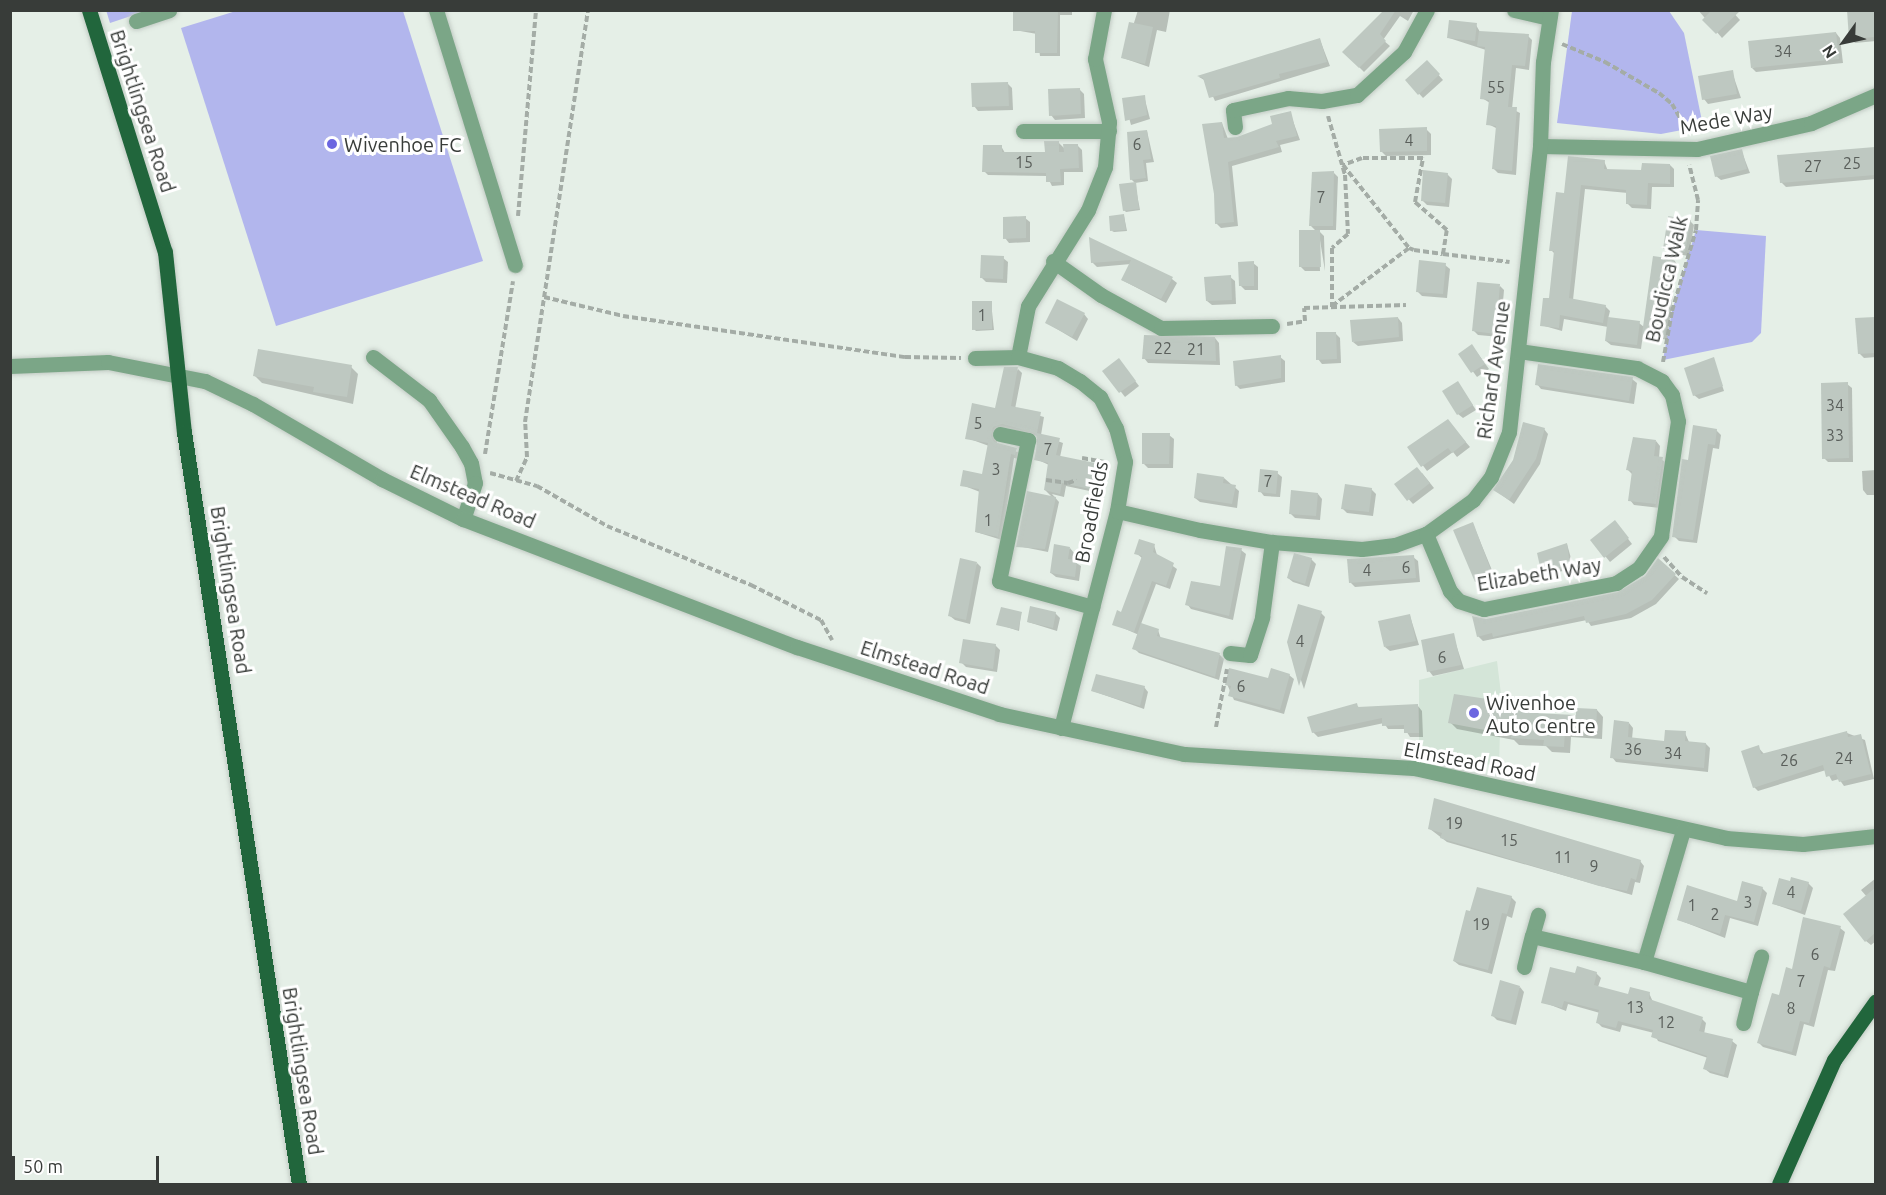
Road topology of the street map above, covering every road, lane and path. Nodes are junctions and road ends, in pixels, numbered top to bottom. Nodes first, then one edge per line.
1 (89, 10) edge
2 (169, 10) edge
3 (436, 10) edge
4 (588, 10) edge
5 (1104, 10) edge
6 (1427, 10) edge
7 (1514, 10) edge
8 (1550, 14) edge
9 (136, 21) dead end
10 (1546, 42) junction
11 (1875, 95) edge
12 (1322, 101) junction
13 (1235, 127) dead end
14 (1023, 131) dead end
15 (1109, 131) junction
16 (1540, 146) junction
17 (1691, 149) junction
18 (1343, 165) junction
19 (1409, 248) junction
20 (1443, 254) junction
21 (1053, 261) junction
22 (1528, 264) junction
23 (515, 265) dead end
24 (544, 297) junction
25 (1406, 305) dead end
26 (1332, 307) junction
27 (1272, 326) joint
28 (1519, 351) junction
29 (373, 357) dead end
30 (1018, 357) junction
31 (975, 358) joint
32 (10, 366) edge
33 (179, 374) junction
34 (1662, 381) junction
35 (1000, 434) dead end
36 (1082, 458) dead end
37 (1124, 467) junction
38 (478, 470) dead end
39 (1046, 480) dead end
40 (1077, 480) dead end
41 (516, 481) junction
42 (1117, 511) junction
43 (463, 519) junction
44 (1426, 534) junction
45 (1272, 542) junction
46 (1655, 548) junction
47 (1707, 593) dead end
48 (1092, 607) junction
49 (835, 646) dead end
50 (1230, 653) joint
51 (1216, 727) dead end
52 (1061, 728) junction
53 (1683, 830) junction
54 (1875, 836) edge
55 (1538, 915) dead end
56 (1532, 936) junction
57 (1761, 956) dead end
58 (1644, 962) junction
59 (1524, 967) dead end
60 (1752, 992) junction
61 (1875, 1001) edge
62 (1743, 1023) dead end
63 (299, 1185) edge
64 (1779, 1185) edge

1 - 33 main road, Brightlingsea Road
2 - 9 street
3 - 23 street
4 - 24 path
5 - 15 street
6 - 12 street
7 - 8 street
8 - 10 street, Richard Avenue
10 - 16 street, Richard Avenue
10 - 17 path, Boudicca Walk
11 - 17 street, Mede Way
12 - 13 street
12 - 18 path
14 - 15 street
15 - 21 street
16 - 17 street, Mede Way
16 - 22 street, Richard Avenue
17 - 34 path, Boudicca Walk
18 - 19 path
18 - 20 path
18 - 26 path
19 - 20 path
19 - 26 path
20 - 22 path
21 - 27 street
21 - 30 street
22 - 28 street, Richard Avenue
24 - 31 path
24 - 41 path
25 - 26 path
26 - 27 path
28 - 34 street
28 - 44 street, Richard Avenue
29 - 43 street
30 - 31 street, Broadfields
30 - 37 street, Broadfields
32 - 33 street, Elmstead Road
33 - 43 street, Elmstead Road
33 - 63 main road, Brightlingsea Road
34 - 46 street, Elizabeth Way
35 - 48 street
36 - 37 path
37 - 42 street, Broadfields
38 - 41 path
39 - 40 path
41 - 49 path
42 - 45 street, Richard Avenue
42 - 48 street, Broadfields
43 - 52 street, Elmstead Road
44 - 45 street, Richard Avenue
44 - 46 street, Elizabeth Way
45 - 50 street
46 - 47 path
48 - 52 street, Broadfields
50 - 51 path
52 - 53 street, Elmstead Road
53 - 54 street, Elmstead Road
53 - 58 street
55 - 56 street
56 - 58 street
56 - 59 street
57 - 60 street
58 - 60 street
60 - 62 street
61 - 64 main road

